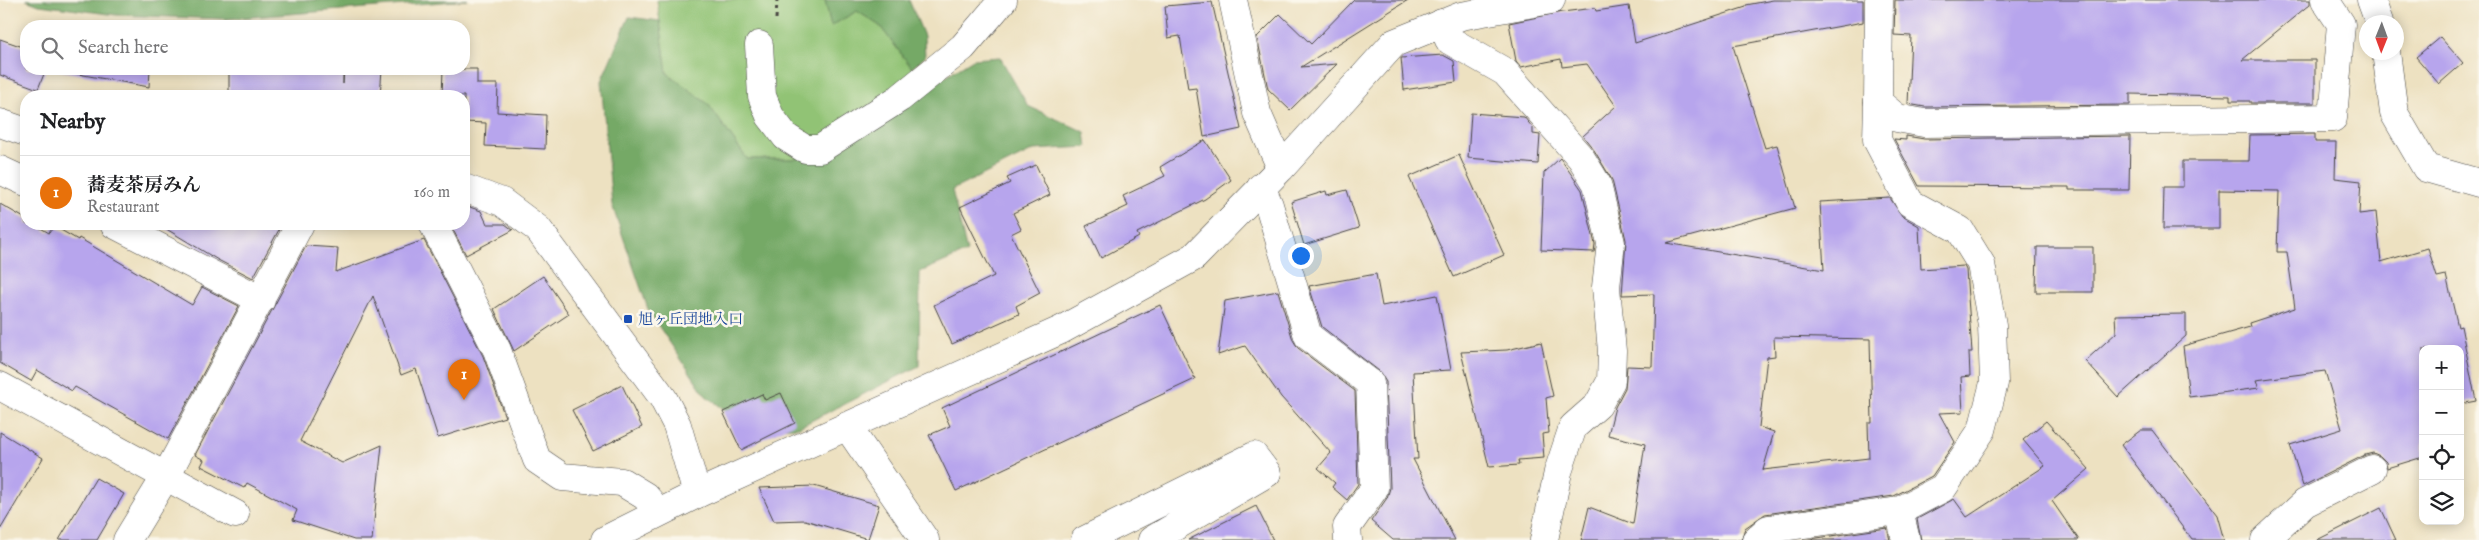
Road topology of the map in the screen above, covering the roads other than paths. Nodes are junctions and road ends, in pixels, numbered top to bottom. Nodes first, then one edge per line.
1 (1003, 0) edge
2 (1233, 0) edge
3 (1551, 0) edge
4 (1880, 0) edge
5 (2325, 0) edge
6 (2371, 0) edge
7 (1453, 13) edge
8 (2376, 15) edge
9 (760, 45) dead end
10 (2387, 60) edge
11 (1878, 102) junction
12 (0, 123) edge
13 (20, 130) edge
14 (1281, 168) junction
15 (0, 170) edge
16 (20, 179) edge
17 (2479, 183) edge
18 (1261, 187) junction
19 (470, 189) edge
20 (126, 230) edge
21 (297, 230) edge
22 (436, 230) edge
23 (261, 300) junction
24 (0, 386) edge
25 (847, 426) junction
26 (2372, 469) dead end
27 (166, 476) junction
28 (697, 494) junction
29 (1899, 510) junction
30 (659, 512) junction
31 (235, 514) dead end
32 (127, 540) edge
33 (605, 540) edge
34 (925, 540) edge
35 (1085, 540) edge
36 (1152, 540) edge
37 (1348, 540) edge
38 (1544, 540) edge
39 (1756, 540) edge
40 (1906, 540) edge
41 (2265, 540) edge

1 - 9 street
2 - 14 street
3 - 7 street
4 - 11 street
5 - 11 street
6 - 8 street
7 - 14 street
7 - 38 street
10 - 17 street
11 - 29 street
12 - 13 street
14 - 18 street
15 - 16 street
18 - 25 street
18 - 37 street
19 - 28 street
20 - 23 street
21 - 23 street
22 - 30 street
23 - 27 street
24 - 27 street
25 - 28 street
25 - 34 street
26 - 41 street
27 - 31 street
27 - 32 street
28 - 30 street
29 - 39 street
29 - 40 street
30 - 33 street
35 - 36 street

